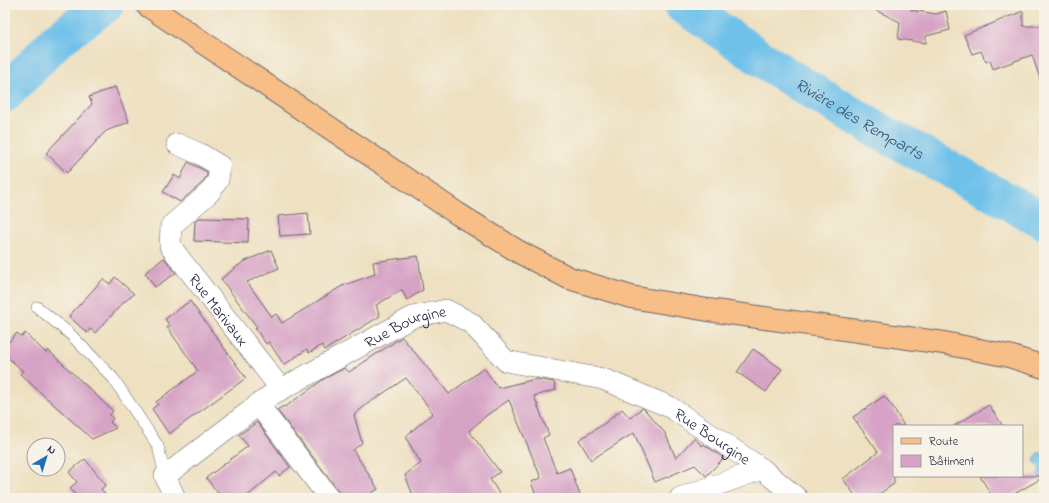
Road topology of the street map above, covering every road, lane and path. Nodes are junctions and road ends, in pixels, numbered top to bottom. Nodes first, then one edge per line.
1 (147, 5) edge
2 (177, 144) dead end
3 (37, 306) dead end
4 (1044, 366) edge
5 (282, 389) junction
6 (258, 404) junction
7 (762, 469) junction
8 (165, 476) junction
9 (175, 498) edge
10 (329, 498) edge
11 (680, 498) edge
12 (797, 498) edge

1 - 4 main road
2 - 5 street, Rue Marivaux
3 - 8 lane
5 - 6 street, Rue Bourgine
5 - 7 street, Rue Bourgine
6 - 8 street, Rue Bourgine
6 - 10 street
7 - 11 street
7 - 12 street, Rue Bourgine
8 - 9 street

